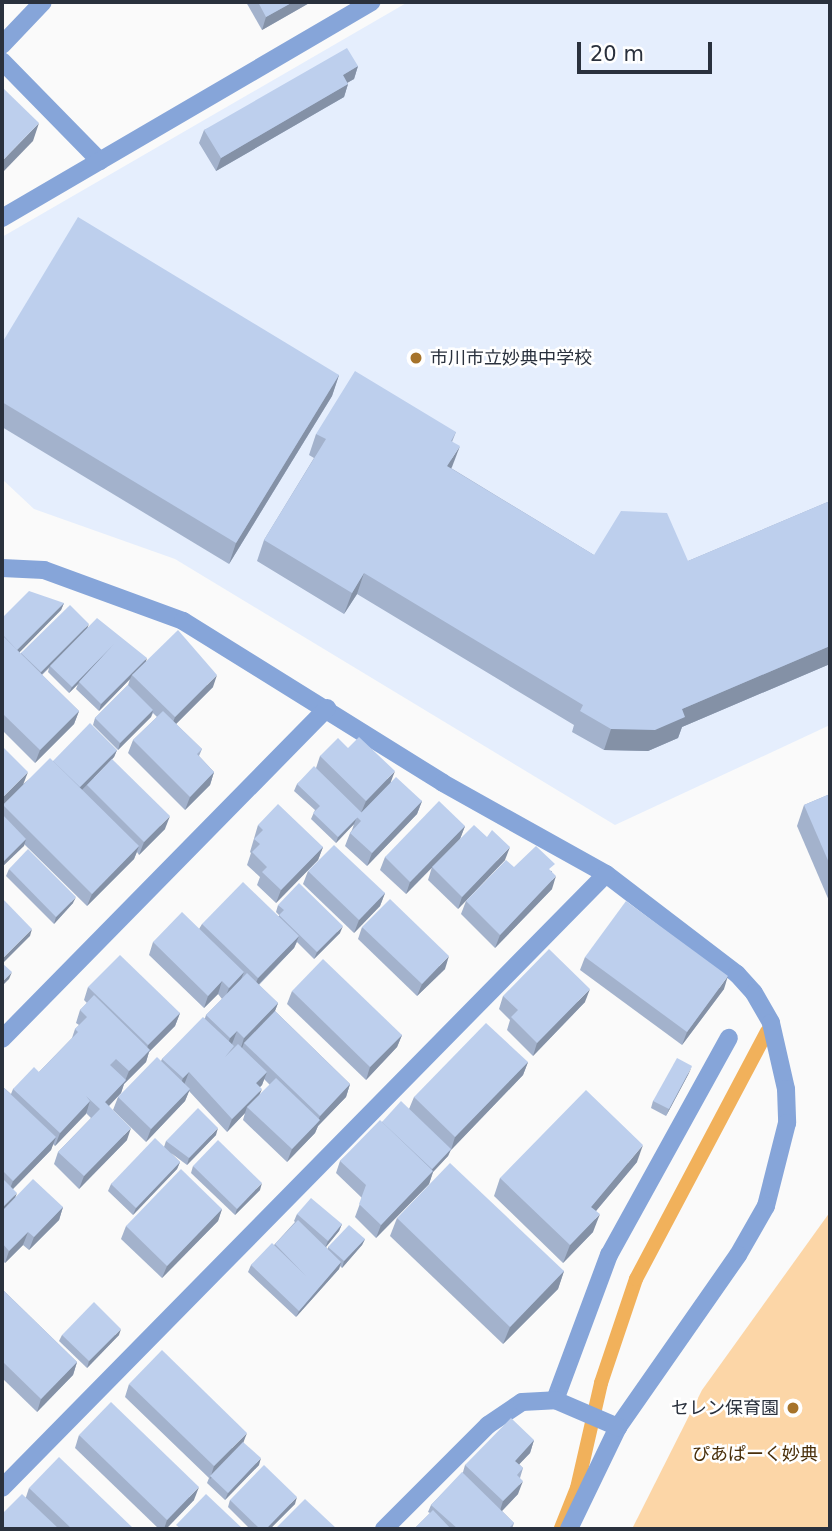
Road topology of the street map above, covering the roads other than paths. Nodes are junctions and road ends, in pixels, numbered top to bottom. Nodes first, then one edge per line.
1 (43, 2) edge
2 (371, 2) edge
3 (2, 45) edge
4 (2, 61) edge
5 (100, 161) junction
6 (2, 218) edge
7 (2, 568) edge
8 (327, 708) junction
9 (606, 874) junction
10 (729, 1038) dead end
11 (2, 1039) edge
12 (555, 1400) junction
13 (618, 1427) junction
14 (2, 1488) edge
15 (384, 1529) edge
16 (569, 1529) edge

1 - 3 street
2 - 5 street
4 - 5 street
5 - 6 street
7 - 8 street
8 - 9 street
8 - 11 street
9 - 13 street
9 - 14 street
10 - 12 street
12 - 13 street
12 - 15 street
13 - 16 street

